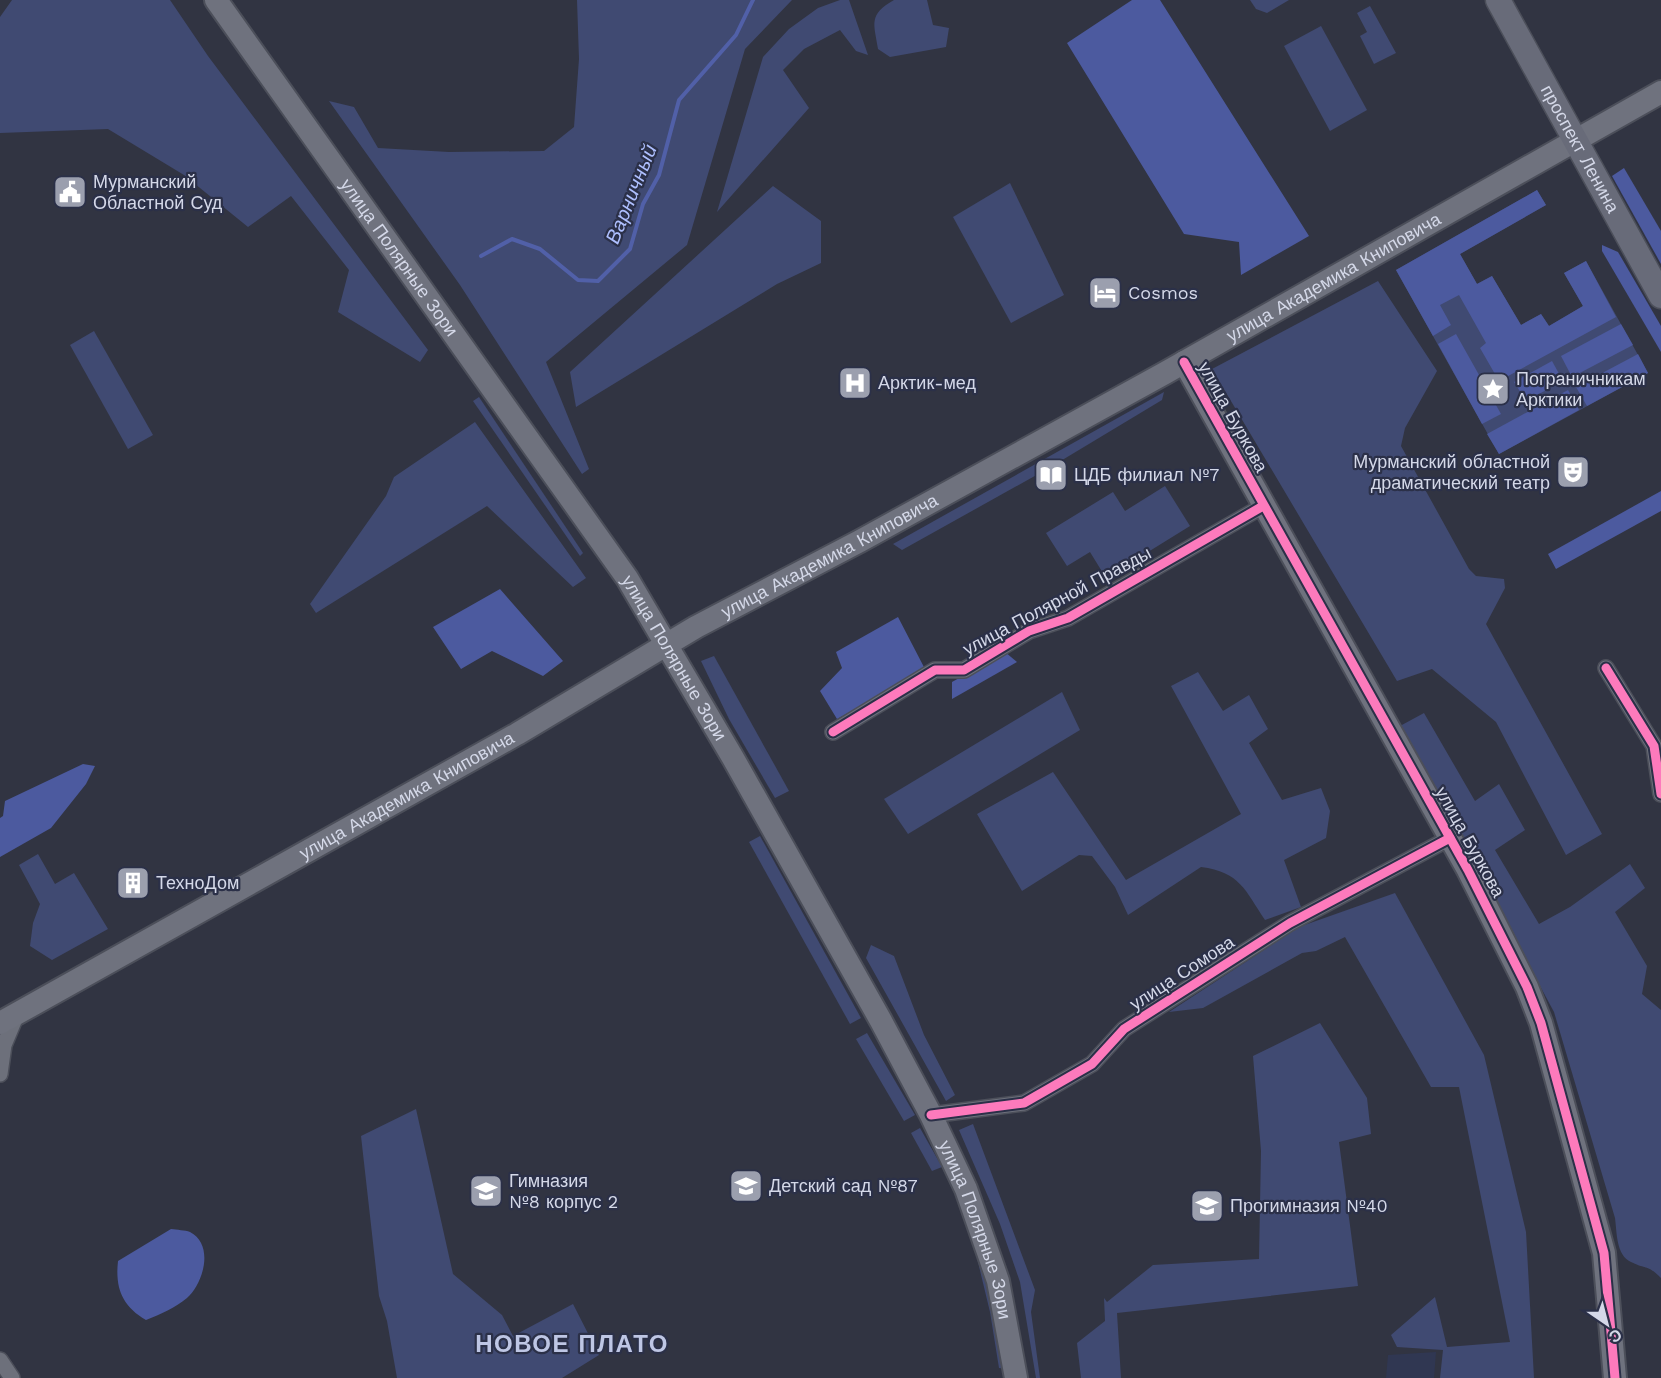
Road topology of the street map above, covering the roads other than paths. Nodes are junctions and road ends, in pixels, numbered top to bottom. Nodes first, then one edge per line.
1 (216, 0) edge
2 (1498, 0) edge
3 (1661, 92) edge
4 (1576, 140) junction
5 (1661, 296) edge
6 (1184, 362) junction
7 (1263, 506) junction
8 (666, 645) junction
9 (1606, 668) dead end
10 (833, 732) dead end
11 (1658, 744) edge
12 (1661, 794) edge
13 (1450, 837) junction
14 (8, 1018) edge
15 (0, 1074) edge
16 (931, 1115) junction
17 (0, 1360) edge
18 (12, 1378) edge
19 (1016, 1378) edge
20 (1615, 1378) edge

1 - 8 main road, улица Полярные Зори
2 - 4 main road, проспект Ленина
3 - 4 main road, улица Академика Книповича
4 - 5 main road, проспект Ленина
4 - 6 main road, улица Академика Книповича
6 - 7 main road, улица Буркова
6 - 8 main road, улица Академика Книповича
7 - 10 street, улица Полярной Правды
7 - 13 main road, улица Буркова
8 - 14 main road, улица Академика Книповича
8 - 16 main road, улица Полярные Зори
9 - 11 street
11 - 12 street
13 - 16 street, улица Сомова
13 - 20 main road, улица Буркова
14 - 15 street
16 - 19 main road, улица Полярные Зори
17 - 18 street

